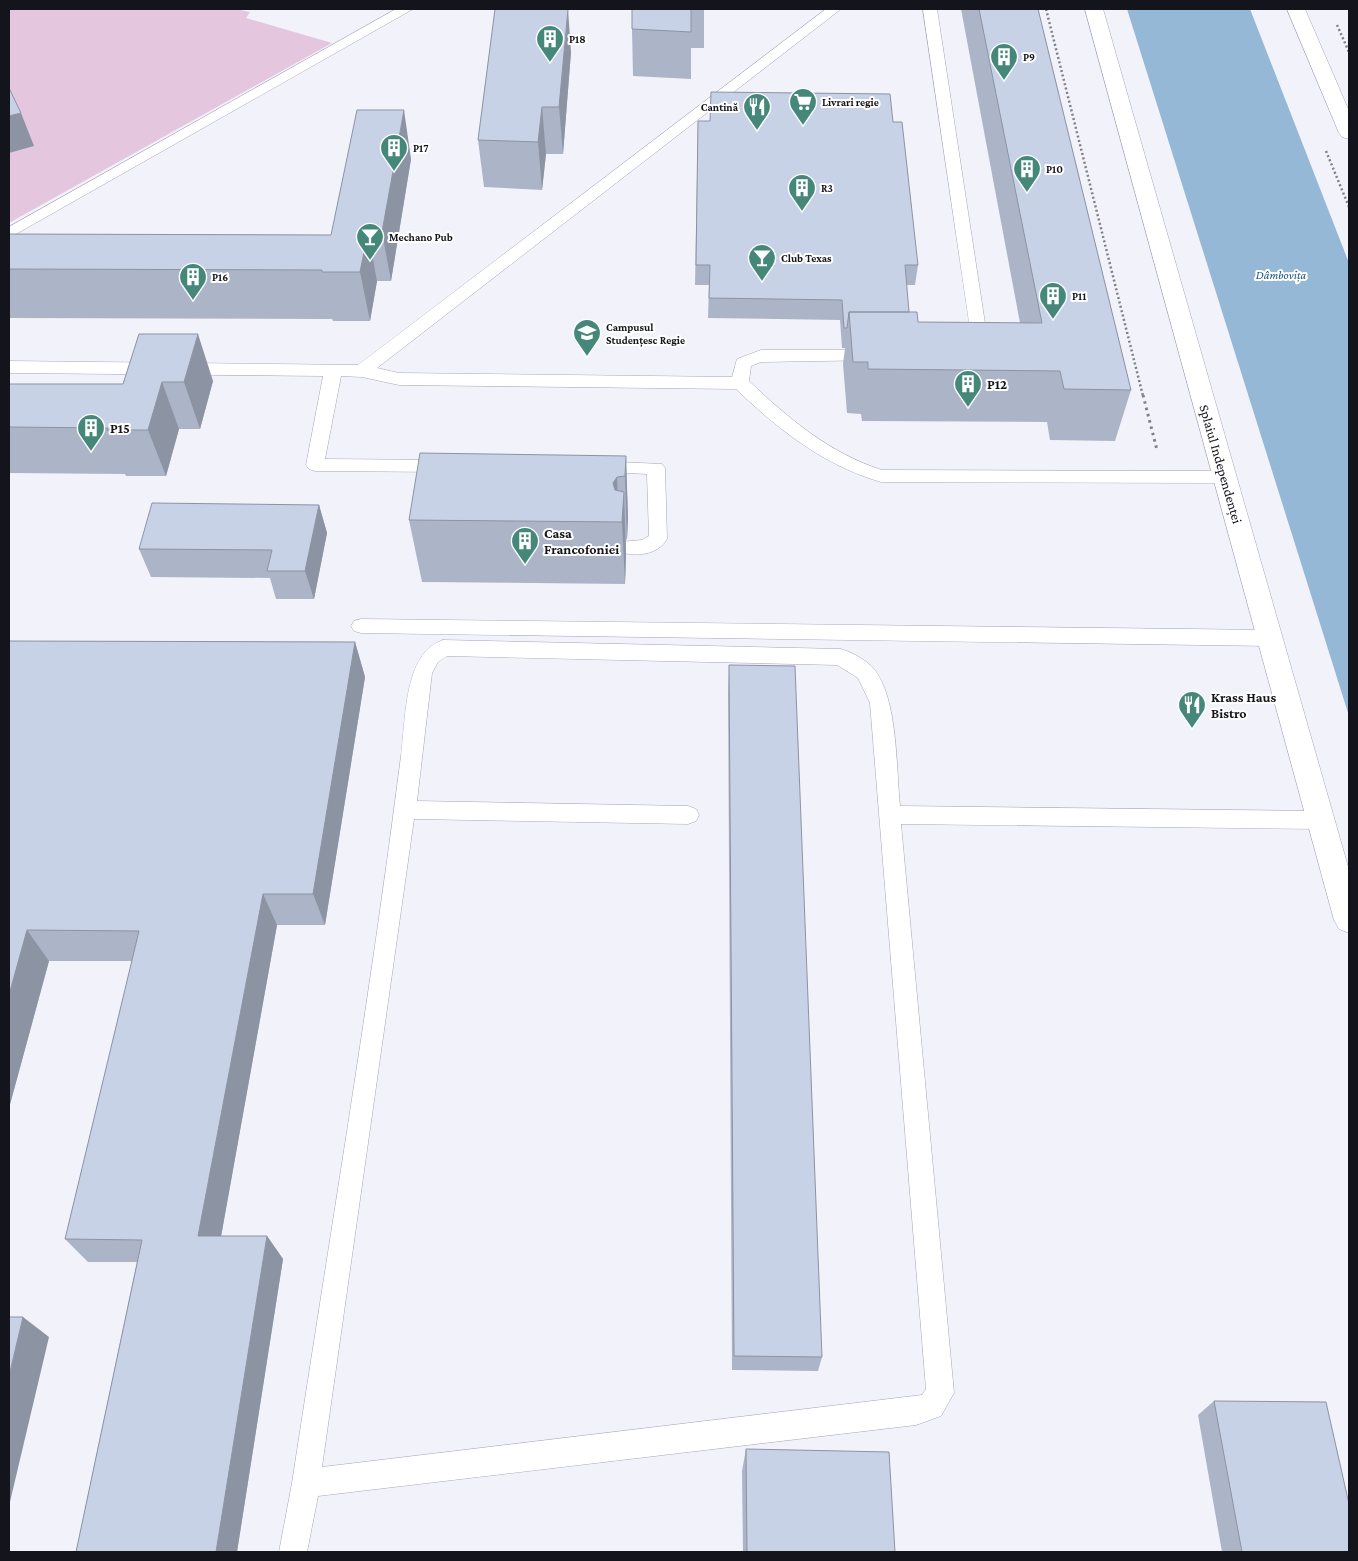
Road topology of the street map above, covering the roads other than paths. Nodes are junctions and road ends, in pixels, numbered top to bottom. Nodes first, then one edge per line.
1 (406, 9) edge
2 (834, 9) edge
3 (930, 9) edge
4 (1094, 9) edge
5 (1296, 9) edge
6 (1347, 123) edge
7 (9, 233) edge
8 (960, 355) edge
9 (887, 356) edge
10 (9, 367) edge
11 (333, 371) junction
12 (362, 371) junction
13 (740, 383) junction
14 (461, 466) edge
15 (578, 467) edge
16 (1225, 477) junction
17 (627, 547) dead end
18 (361, 626) dead end
19 (1271, 638) junction
20 (405, 810) junction
21 (688, 815) dead end
22 (890, 815) junction
23 (1321, 820) junction
24 (1349, 920) edge
25 (306, 1483) junction
26 (293, 1552) edge

1 - 7 lane
2 - 12 lane
3 - 8 lane
4 - 16 main road, Splaiul Independenței
5 - 6 main road
9 - 13 lane
10 - 11 lane
11 - 12 lane
11 - 14 lane
12 - 13 lane
13 - 16 lane
15 - 17 lane
16 - 19 main road, Splaiul Independenței
18 - 19 lane
19 - 23 main road, Splaiul Independenței
20 - 21 lane
20 - 22 lane
20 - 25 lane
22 - 23 lane
22 - 25 lane
23 - 24 main road, Splaiul Independenței
25 - 26 lane

